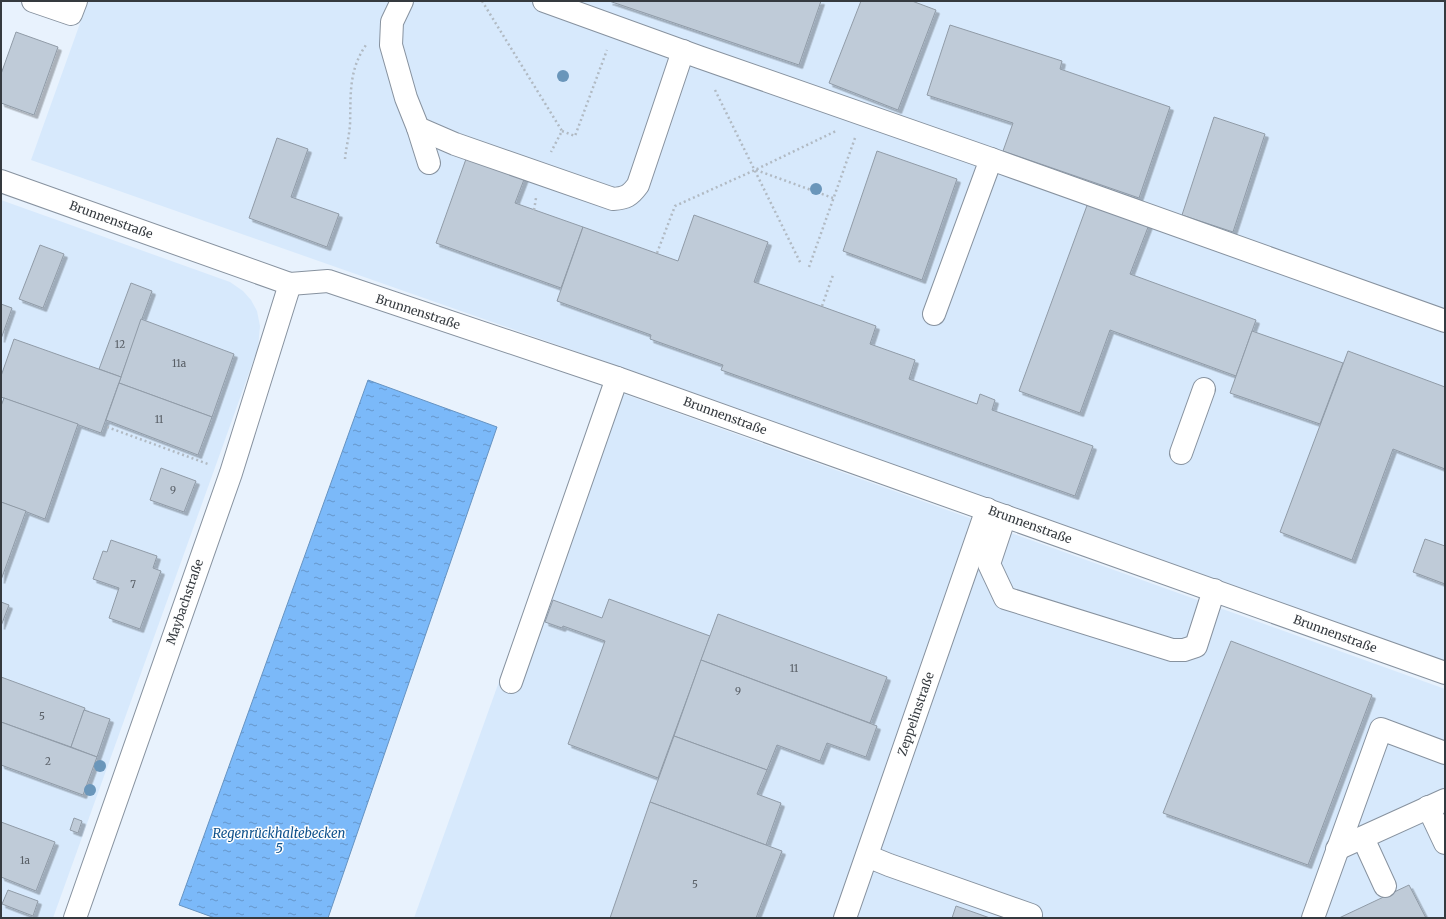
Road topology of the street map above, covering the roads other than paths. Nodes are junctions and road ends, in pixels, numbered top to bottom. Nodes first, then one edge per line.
1 (33, 1) edge
2 (76, 1) edge
3 (402, 1) edge
4 (544, 1) edge
5 (691, 54) junction
6 (418, 128) junction
7 (992, 159) junction
8 (429, 163) dead end
9 (1, 181) edge
10 (290, 284) junction
11 (934, 314) dead end
12 (1445, 321) edge
13 (617, 378) junction
14 (1204, 389) dead end
15 (1181, 453) dead end
16 (996, 512) junction
17 (1214, 590) junction
18 (1445, 673) edge
19 (511, 682) dead end
20 (1445, 753) edge
21 (1437, 803) edge
22 (1363, 838) junction
23 (1445, 843) edge
24 (1338, 849) junction
25 (867, 856) junction
26 (1385, 886) dead end
27 (1031, 915) dead end
28 (75, 918) edge
29 (845, 918) edge
30 (1313, 918) edge

1 - 2 street
3 - 6 street
4 - 5 street
5 - 6 street
5 - 7 street
6 - 8 street
7 - 11 street
7 - 12 street
9 - 10 street, Brunnenstraße
10 - 13 street, Brunnenstraße
10 - 28 street, Maybachstraße
13 - 16 street, Brunnenstraße
13 - 19 street
14 - 15 street
16 - 17 street, Brunnenstraße
16 - 17 street
16 - 25 street, Zeppelinstraße
17 - 18 street, Brunnenstraße
20 - 24 street
21 - 22 street
21 - 23 street
22 - 24 street
22 - 26 street
24 - 30 street
25 - 27 street
25 - 29 street, Zeppelinstraße

